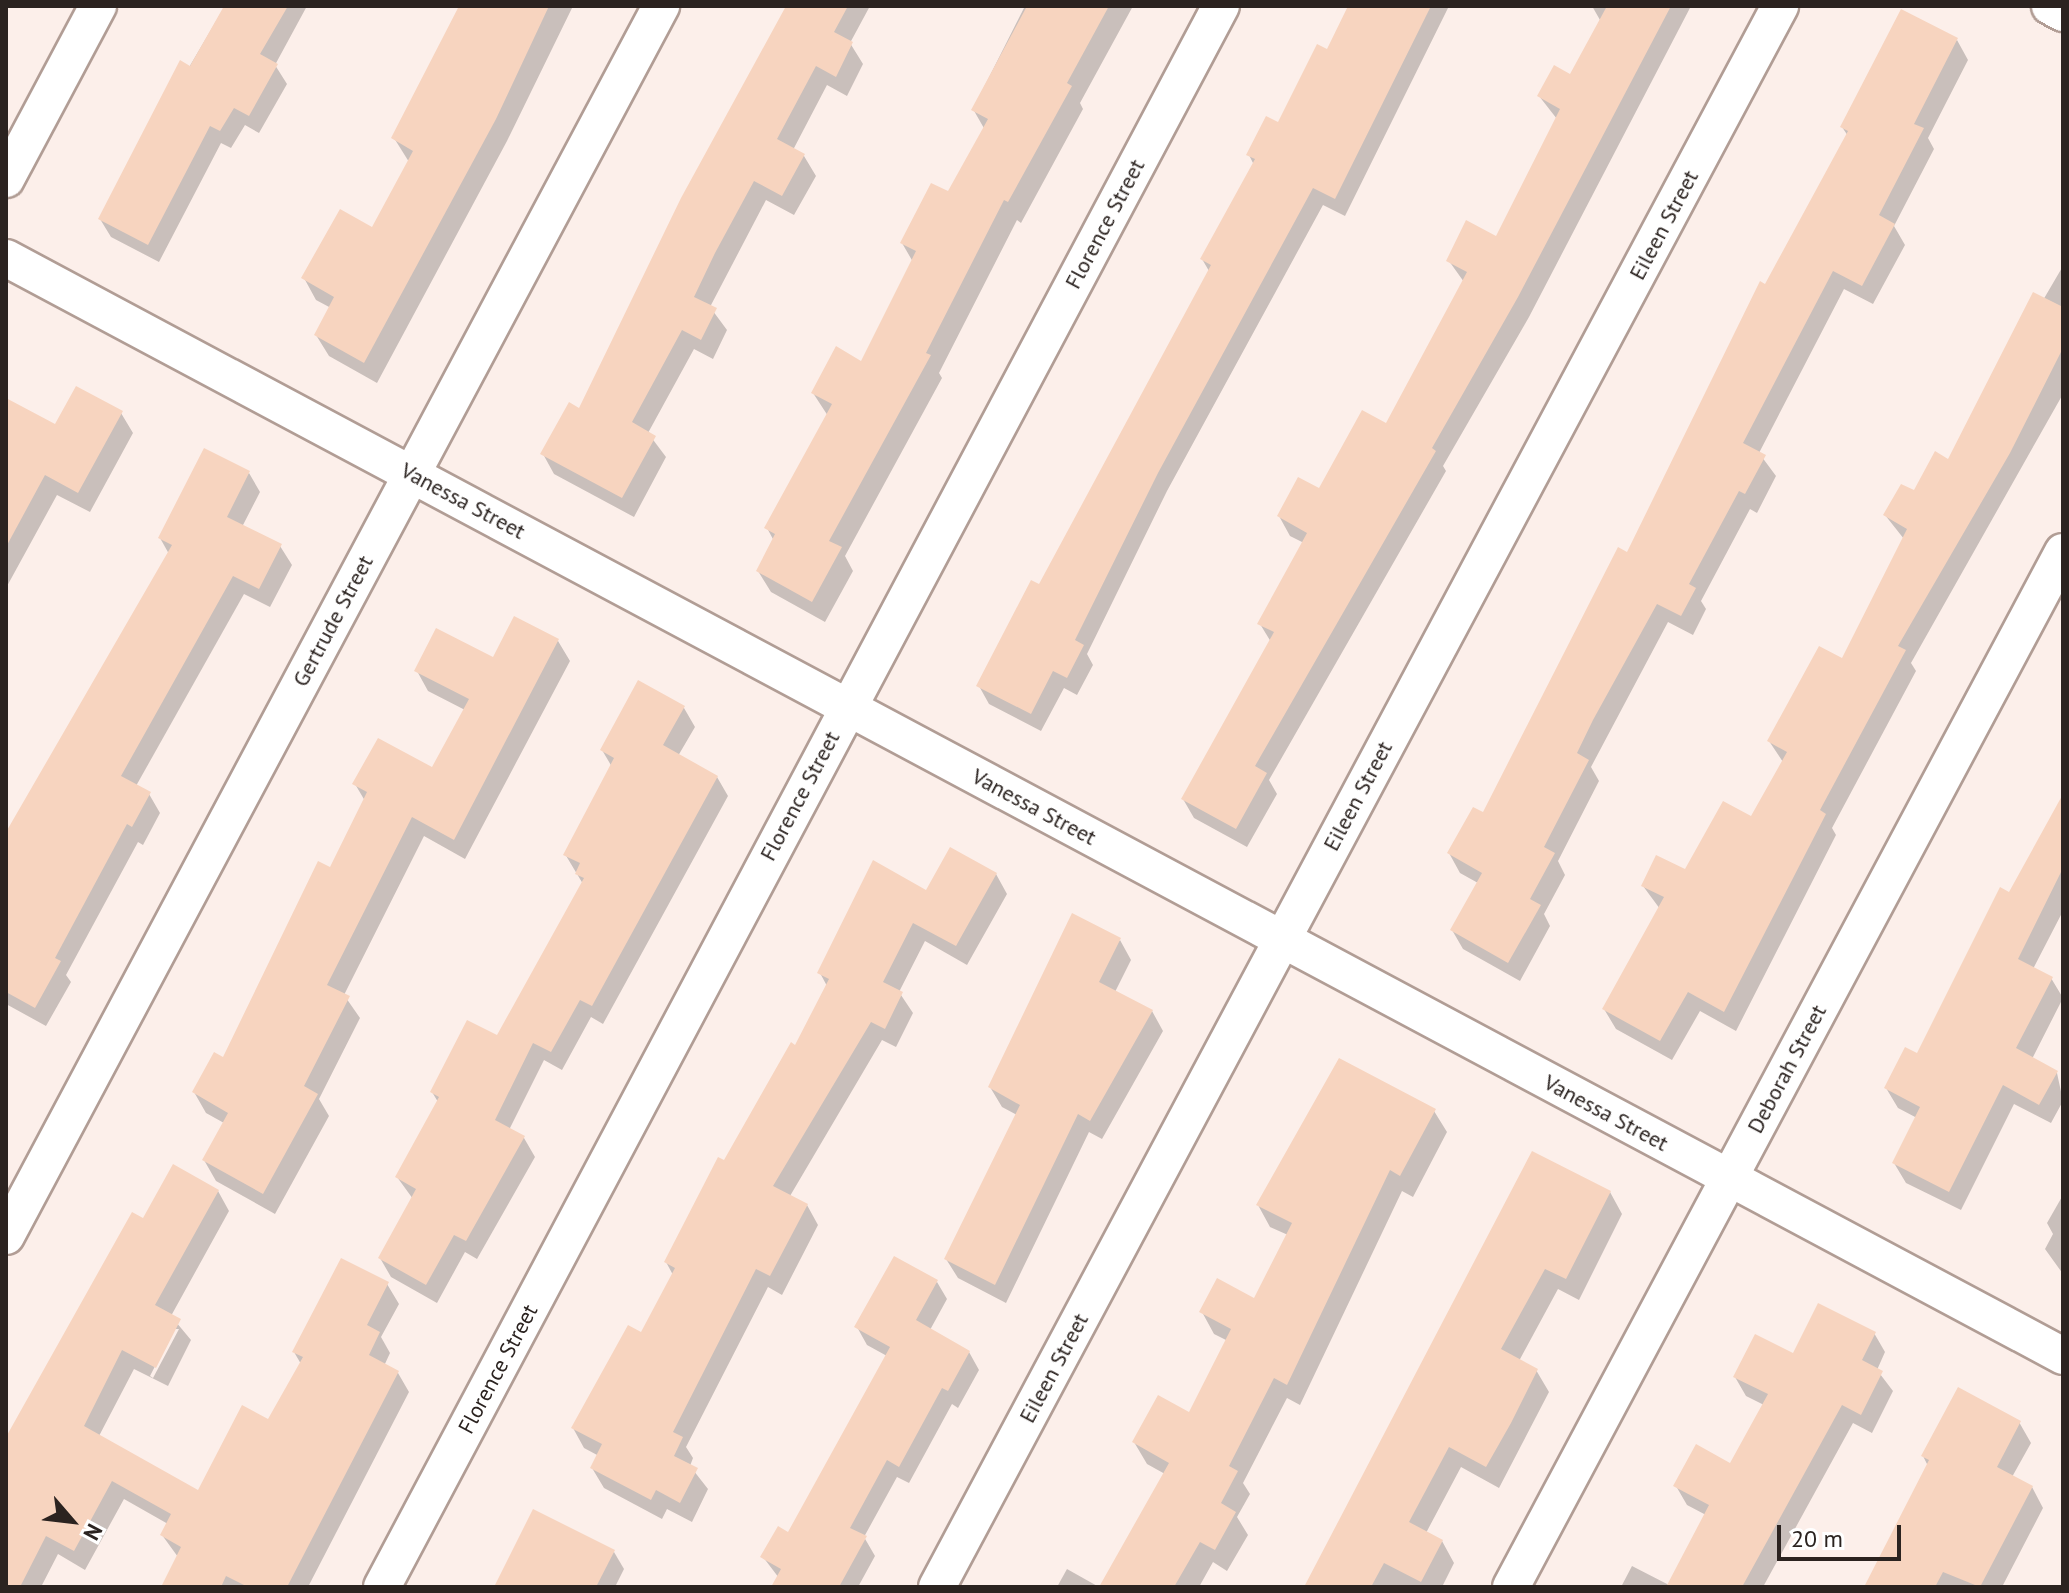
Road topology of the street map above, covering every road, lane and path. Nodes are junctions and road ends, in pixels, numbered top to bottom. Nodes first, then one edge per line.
1 (98, 6) edge
2 (661, 6) edge
3 (1221, 6) edge
4 (1780, 6) edge
5 (2050, 6) edge
6 (2063, 13) edge
7 (6, 179) edge
8 (6, 258) edge
9 (412, 474) junction
10 (2063, 552) edge
11 (847, 707) junction
12 (1282, 940) junction
13 (1729, 1178) junction
14 (6, 1236) edge
15 (2063, 1356) edge
16 (382, 1587) edge
17 (937, 1587) edge
18 (1511, 1587) edge

1 - 7 street
2 - 9 street, Gertrude Street
3 - 11 street, Florence Street
4 - 12 street, Eileen Street
5 - 6 street
8 - 9 street, Vanessa Street
9 - 11 street, Vanessa Street
9 - 14 street, Gertrude Street
10 - 13 street, Deborah Street
11 - 12 street, Vanessa Street
11 - 16 street, Florence Street
12 - 13 street, Vanessa Street
12 - 17 street, Eileen Street
13 - 15 street, Vanessa Street
13 - 18 street, Deborah Street

